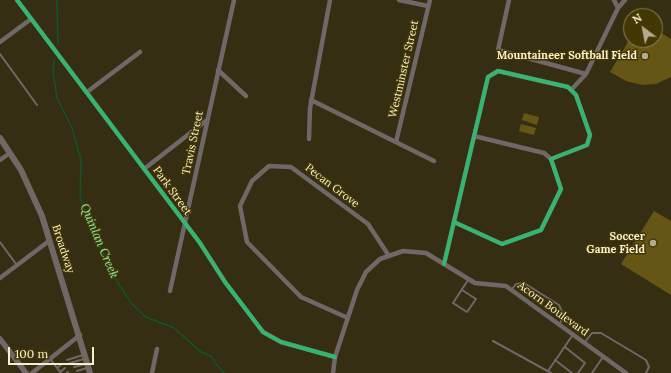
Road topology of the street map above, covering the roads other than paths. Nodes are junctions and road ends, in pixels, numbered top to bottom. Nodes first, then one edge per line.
1 (17, 0) edge
2 (234, 0) edge
3 (330, 0) edge
4 (399, 0) edge
5 (430, 0) edge
6 (509, 0) edge
7 (614, 0) edge
8 (625, 0) edge
9 (428, 6) junction
10 (618, 8) junction
11 (32, 19) junction
12 (0, 42) edge
13 (140, 52) dead end
14 (0, 54) edge
15 (218, 70) junction
16 (586, 74) junction
17 (571, 90) junction
18 (87, 92) junction
19 (246, 96) dead end
20 (312, 100) junction
21 (37, 105) dead end
22 (207, 120) junction
23 (474, 136) junction
24 (0, 138) edge
25 (309, 139) dead end
26 (396, 142) junction
27 (10, 153) junction
28 (551, 159) junction
29 (0, 160) edge
30 (434, 161) dead end
31 (144, 169) junction
32 (454, 222) junction
33 (185, 224) junction
34 (49, 240) junction
35 (0, 242) edge
36 (390, 256) junction
37 (444, 264) junction
38 (17, 265) junction
39 (0, 278) edge
40 (469, 279) junction
41 (462, 290) junction
42 (511, 290) junction
43 (170, 291) dead end
44 (348, 318) junction
45 (559, 325) junction
46 (80, 335) junction
47 (573, 335) junction
48 (0, 339) edge
49 (493, 341) dead end
50 (584, 343) junction
51 (564, 347) junction
52 (157, 349) dead end
53 (603, 356) junction
54 (335, 357) junction
55 (50, 359) junction
56 (68, 360) dead end
57 (556, 360) junction
58 (70, 363) dead end
59 (88, 363) edge
60 (62, 364) dead end
61 (74, 367) dead end
62 (57, 368) junction
63 (65, 368) dead end
64 (77, 371) dead end
65 (548, 371) junction
66 (61, 372) edge
67 (26, 373) edge
68 (32, 373) edge
69 (152, 373) edge
70 (333, 373) edge
71 (551, 373) edge
72 (572, 373) edge
73 (578, 373) edge
74 (592, 373) edge
75 (626, 373) edge
76 (646, 373) edge

1 - 11 street, Park Street
2 - 15 street, Travis Street
3 - 20 street
4 - 9 street
5 - 9 street, Westminster Street
6 - 16 street
7 - 10 street
8 - 10 street
9 - 26 street, Westminster Street
10 - 16 street
11 - 12 street
11 - 18 street, Park Street
13 - 18 street
14 - 21 lane
15 - 19 street
15 - 22 street, Travis Street
16 - 17 street
17 - 23 street
17 - 28 street
18 - 31 street, Park Street
20 - 25 street
20 - 26 street
22 - 31 street
22 - 33 street, Travis Street
23 - 28 street
23 - 32 street
24 - 27 main road, Broadway
26 - 30 street
27 - 29 street
27 - 34 main road, Broadway
28 - 32 street
31 - 33 street, Park Street
32 - 37 street
33 - 43 street, Travis Street
33 - 54 street, Park Street
34 - 38 street
34 - 46 main road, Broadway
35 - 38 lane
36 - 37 street, Acorn Boulevard
36 - 44 street, Acorn Boulevard
36 - 44 street, Pecan Grove
37 - 40 street, Acorn Boulevard
38 - 39 street
40 - 41 lane
40 - 42 street, Acorn Boulevard
41 - 41 lane
42 - 45 street, Acorn Boulevard
42 - 45 lane
44 - 54 street, Acorn Boulevard
45 - 47 street, Acorn Boulevard
46 - 55 street
46 - 59 main road, Broadway
47 - 50 street, Acorn Boulevard
47 - 51 lane
48 - 67 street
49 - 65 lane
50 - 53 street, Acorn Boulevard
50 - 76 lane
51 - 57 lane
51 - 73 lane
52 - 69 street
53 - 74 lane
53 - 75 street, Acorn Boulevard
54 - 70 street, Acorn Boulevard
55 - 62 lane
55 - 68 street
56 - 59 lane
57 - 65 lane
57 - 72 lane
58 - 59 lane
59 - 61 lane
59 - 64 lane
60 - 62 lane
62 - 66 lane
63 - 66 lane
65 - 71 lane

